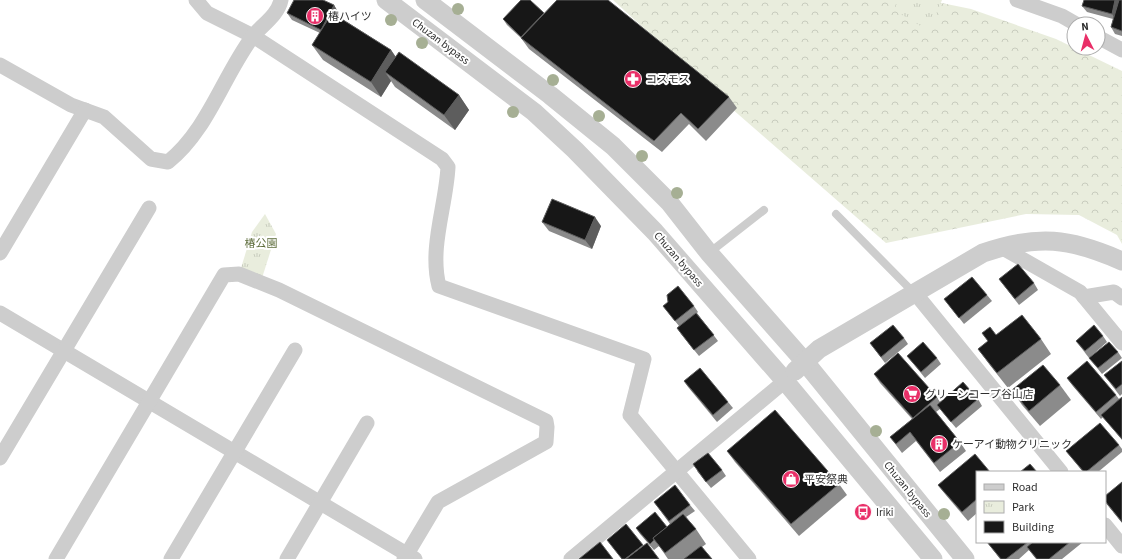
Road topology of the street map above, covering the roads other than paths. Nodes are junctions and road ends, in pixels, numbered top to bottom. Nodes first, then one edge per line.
1 (196, 0) edge
2 (281, 0) edge
3 (386, 0) edge
4 (425, 0) edge
5 (1017, 0) edge
6 (1066, 18) edge
7 (253, 36) junction
8 (1106, 41) edge
9 (1122, 50) edge
10 (0, 65) edge
11 (85, 110) junction
12 (149, 208) dead end
13 (764, 210) dead end
14 (836, 214) dead end
15 (1001, 247) junction
16 (0, 253) edge
17 (709, 253) junction
18 (1122, 261) edge
19 (915, 293) junction
20 (1084, 297) junction
21 (1122, 298) edge
22 (0, 313) edge
23 (1122, 343) edge
24 (295, 350) dead end
25 (64, 351) junction
26 (805, 362) junction
27 (785, 381) junction
28 (149, 402) junction
29 (367, 423) dead end
30 (235, 452) junction
31 (0, 458) edge
32 (1060, 471) edge
33 (677, 472) junction
34 (320, 502) junction
35 (1106, 526) edge
36 (1122, 546) edge
37 (409, 557) edge
38 (56, 559) edge
39 (172, 559) edge
40 (286, 559) edge
41 (571, 559) edge
42 (748, 559) edge
43 (933, 559) edge
44 (966, 559) edge

1 - 7 street
2 - 7 street
3 - 27 street, Chuzan bypass
4 - 17 street, Chuzan bypass
5 - 6 street
7 - 11 street
7 - 33 street
8 - 9 street
10 - 11 street
11 - 16 street
12 - 25 street
13 - 17 lane
14 - 19 lane
15 - 18 street
15 - 19 street
15 - 20 street
17 - 26 street, Chuzan bypass
19 - 26 street
19 - 32 street
20 - 21 street
20 - 23 street
22 - 25 street
24 - 30 street
25 - 28 street
25 - 31 street
26 - 27 street
26 - 44 street, Chuzan bypass
27 - 33 street
27 - 43 street, Chuzan bypass
28 - 30 street
28 - 37 street
28 - 38 street
29 - 34 street
30 - 34 street
30 - 39 street
33 - 41 street
33 - 42 street
34 - 37 street
34 - 40 street
35 - 36 street

